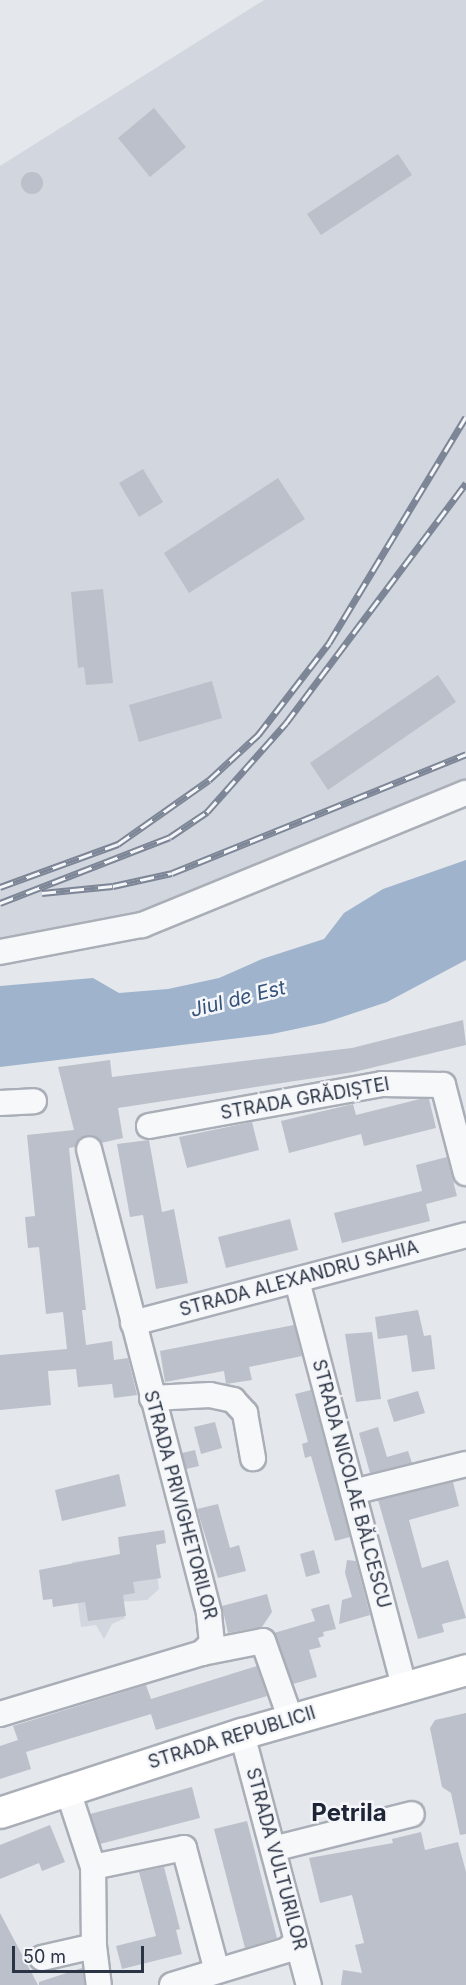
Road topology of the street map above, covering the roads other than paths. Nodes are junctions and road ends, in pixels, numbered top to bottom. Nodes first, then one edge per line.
1 (466, 793) edge
2 (0, 952) edge
3 (34, 1101) dead end
4 (0, 1103) edge
5 (149, 1126) dead end
6 (89, 1149) dead end
7 (466, 1173) edge
8 (466, 1235) edge
9 (297, 1281) junction
10 (132, 1323) junction
11 (152, 1398) junction
12 (253, 1458) dead end
13 (466, 1464) edge
14 (353, 1492) junction
15 (202, 1653) junction
16 (466, 1670) edge
17 (404, 1686) junction
18 (0, 1714) edge
19 (291, 1720) junction
20 (242, 1734) junction
21 (67, 1788) junction
22 (0, 1813) edge
23 (412, 1814) dead end
24 (273, 1849) junction
25 (93, 1868) junction
26 (297, 1941) junction
27 (94, 1946) junction
28 (42, 1959) dead end
29 (217, 1971) junction
30 (99, 1985) edge
31 (172, 1985) edge
32 (309, 1985) edge

1 - 2 street
3 - 4 street
5 - 7 street, STRADA GRĂDIȘTEI
6 - 10 street, STRADA PRIVIGHETORILOR
8 - 9 street, STRADA ALEXANDRU SAHIA
9 - 10 street, STRADA ALEXANDRU SAHIA
9 - 14 street, STRADA NICOLAE BĂLCESCU
10 - 11 street, STRADA PRIVIGHETORILOR
11 - 12 street
11 - 15 street, STRADA PRIVIGHETORILOR
13 - 14 street
14 - 17 street, STRADA NICOLAE BĂLCESCU
15 - 18 street
15 - 19 street
16 - 17 main road, STRADA REPUBLICII
17 - 19 main road, STRADA REPUBLICII
19 - 20 main road, STRADA REPUBLICII
20 - 21 main road, STRADA REPUBLICII
20 - 24 street, STRADA VULTURILOR
21 - 22 main road, STRADA REPUBLICII
21 - 25 street
23 - 24 street
24 - 26 street, STRADA VULTURILOR
25 - 27 street
25 - 29 street
26 - 29 street
26 - 32 street, STRADA VULTURILOR
27 - 28 street
27 - 30 street
29 - 31 street

